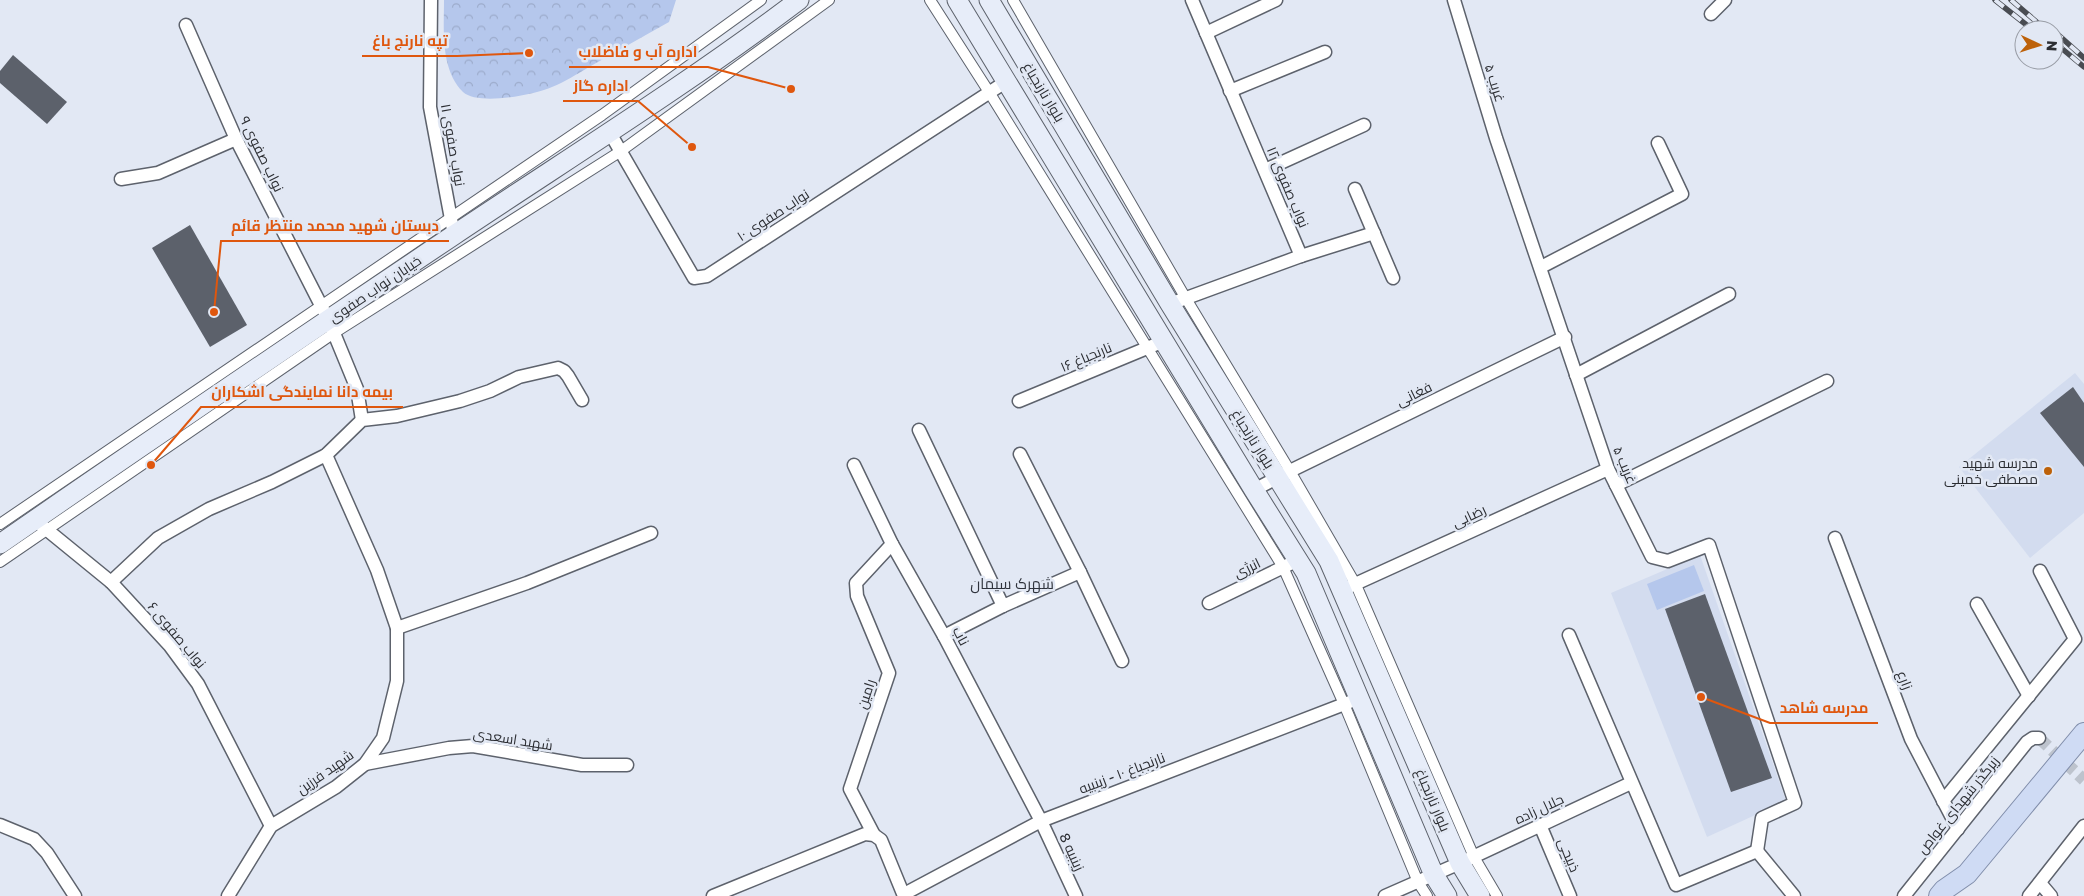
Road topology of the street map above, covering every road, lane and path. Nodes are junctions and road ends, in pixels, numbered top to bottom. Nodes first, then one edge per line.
1 (431, 0) edge
2 (761, 0) edge
3 (799, 0) edge
4 (829, 0) edge
5 (930, 0) edge
6 (957, 0) edge
7 (989, 0) edge
8 (1012, 0) edge
9 (1192, 0) edge
10 (1276, 0) edge
11 (1454, 0) edge
12 (1725, 0) edge
13 (1711, 14) dead end
14 (186, 25) dead end
15 (1206, 33) junction
16 (1325, 52) dead end
17 (1007, 81) junction
18 (1230, 91) junction
19 (989, 92) junction
20 (1364, 125) dead end
21 (610, 133) junction
22 (236, 139) junction
23 (1658, 143) dead end
24 (621, 151) junction
25 (1264, 170) junction
26 (121, 179) dead end
27 (1355, 189) dead end
28 (452, 227) junction
29 (1374, 233) junction
30 (1301, 256) junction
31 (1541, 267) junction
32 (1393, 278) dead end
33 (1729, 294) dead end
34 (1177, 301) junction
35 (328, 320) junction
36 (1565, 337) junction
37 (1155, 344) junction
38 (1576, 375) junction
39 (1828, 381) dead end
40 (582, 400) dead end
41 (1019, 401) dead end
42 (362, 420) junction
43 (919, 430) dead end
44 (1020, 454) dead end
45 (326, 455) junction
46 (854, 465) dead end
47 (1608, 469) junction
48 (1283, 474) junction
49 (1616, 485) junction
50 (1254, 490) junction
51 (0, 524) edge
52 (40, 525) junction
53 (652, 533) dead end
54 (1835, 538) dead end
55 (0, 544) edge
56 (892, 544) junction
57 (0, 562) edge
58 (1290, 564) junction
59 (2040, 571) dead end
60 (1080, 572) junction
61 (111, 582) junction
62 (1349, 587) junction
63 (1209, 603) dead end
64 (1978, 604) dead end
65 (1003, 606) junction
66 (397, 628) junction
67 (1569, 635) dead end
68 (944, 636) junction
69 (1122, 661) dead end
70 (2029, 696) junction
71 (1352, 701) junction
72 (2084, 733) edge
73 (2039, 738) dead end
74 (365, 764) junction
75 (627, 764) dead end
76 (1631, 783) junction
77 (1943, 801) junction
78 (1041, 821) junction
79 (0, 825) edge
80 (1540, 825) junction
81 (271, 826) junction
82 (2084, 826) edge
83 (1958, 829) junction
84 (874, 835) junction
85 (1757, 851) junction
86 (1467, 860) junction
87 (1967, 874) junction
88 (1426, 878) junction
89 (2040, 883) junction
90 (904, 895) edge
91 (75, 896) edge
92 (228, 896) edge
93 (714, 896) edge
94 (1076, 896) edge
95 (1385, 896) edge
96 (1426, 896) edge
97 (1447, 896) edge
98 (1480, 896) edge
99 (1497, 896) edge
100 (1570, 896) edge
101 (1794, 896) edge
102 (1904, 896) edge
103 (1939, 896) edge
104 (1958, 896) edge
105 (2029, 896) edge
106 (2051, 896) edge

1 - 28 street, نواب صفوی ۱۱
2 - 28 street
3 - 21 main road, خیابان نواب صفوی
4 - 24 street
5 - 19 street
6 - 17 main road, بلوار نارنجباغ
7 - 34 main road, بلوار نارنجباغ
8 - 34 street
9 - 15 street, نواب صفوی ۱۲
10 - 15 street
11 - 31 street, غریب ۵
12 - 13 street
14 - 22 street, نواب صفوی ۹
15 - 18 street, نواب صفوی ۱۲
16 - 18 street
17 - 19 street, نواب صفوی ۱۰
17 - 37 main road, بلوار نارنجباغ
18 - 25 street, نواب صفوی ۱۲
19 - 24 street, نواب صفوی ۱۰
19 - 37 street
20 - 25 street
21 - 24 street, نواب صفوی ۱۰
21 - 28 main road, خیابان نواب صفوی
22 - 26 street
22 - 35 street, نواب صفوی ۹
23 - 31 street
24 - 35 street
25 - 30 street, نواب صفوی ۱۲
27 - 29 street
28 - 35 main road, خیابان نواب صفوی
29 - 30 street
29 - 32 street
30 - 34 street
31 - 36 street, غریب ۵
33 - 38 street
34 - 48 main road, بلوار نارنجباغ
35 - 42 street, نواب صفوی ۹
35 - 51 street
35 - 52 main road, خیابان نواب صفوی
36 - 38 street, غریب ۵
36 - 48 street, فغانی
37 - 41 street, نارنجباغ ۱۶
37 - 50 main road, بلوار نارنجباغ
37 - 58 street
38 - 47 street, غریب ۵
39 - 49 street
40 - 42 street
42 - 45 street
43 - 65 street
44 - 60 street
45 - 61 street
45 - 66 street, شهید فرزین
46 - 56 street, ناب
47 - 49 street, غریب ۵
47 - 62 street, رضایی
48 - 50 street, فغانی
48 - 62 main road, بلوار نارنجباغ
49 - 85 street, غریب ۵
50 - 58 main road, بلوار نارنجباغ
52 - 55 main road, خیابان نواب صفوی
52 - 57 street
52 - 61 street, نواب صفوی ۶
53 - 66 street
54 - 77 street, زارع
56 - 68 street, ناب
56 - 84 street, رامین
58 - 63 street, انرژی
58 - 71 main road, بلوار نارنجباغ
59 - 70 street
60 - 65 street
60 - 69 street
61 - 81 street, نواب صفوی ۶
62 - 86 main road, بلوار نارنجباغ
64 - 70 street
65 - 68 street
66 - 74 street, شهید فرزین
67 - 76 street
68 - 78 street, ناب
70 - 77 street
71 - 78 street, نارنجباغ ۱۰ - زینبیه
71 - 88 main road, بلوار نارنجباغ
72 - 87 main road
73 - 83 street, زیرگذر شهدای غواص
74 - 75 street, شهید اسعدی
74 - 81 street, شهید فرزین
76 - 80 street, جلال زاده
76 - 85 street
77 - 83 street, زارع
78 - 90 street, نارنجباغ ۱۰ - زینبیه
78 - 94 street, زینبیه 8
79 - 91 street
80 - 86 street, جلال زاده
80 - 100 street, ذبیحی
81 - 92 street, شهید فرزین
82 - 89 street
83 - 102 street, زیرگذر شهدای غواص
84 - 90 street, نارنجباغ ۱۰ - زینبیه
84 - 93 street
85 - 101 street
86 - 88 street, جلال زاده
86 - 98 main road, بلوار نارنجباغ
86 - 99 street
87 - 103 main road
87 - 104 main road
88 - 95 street
88 - 96 street
88 - 97 main road, بلوار نارنجباغ
89 - 105 street
89 - 106 street

